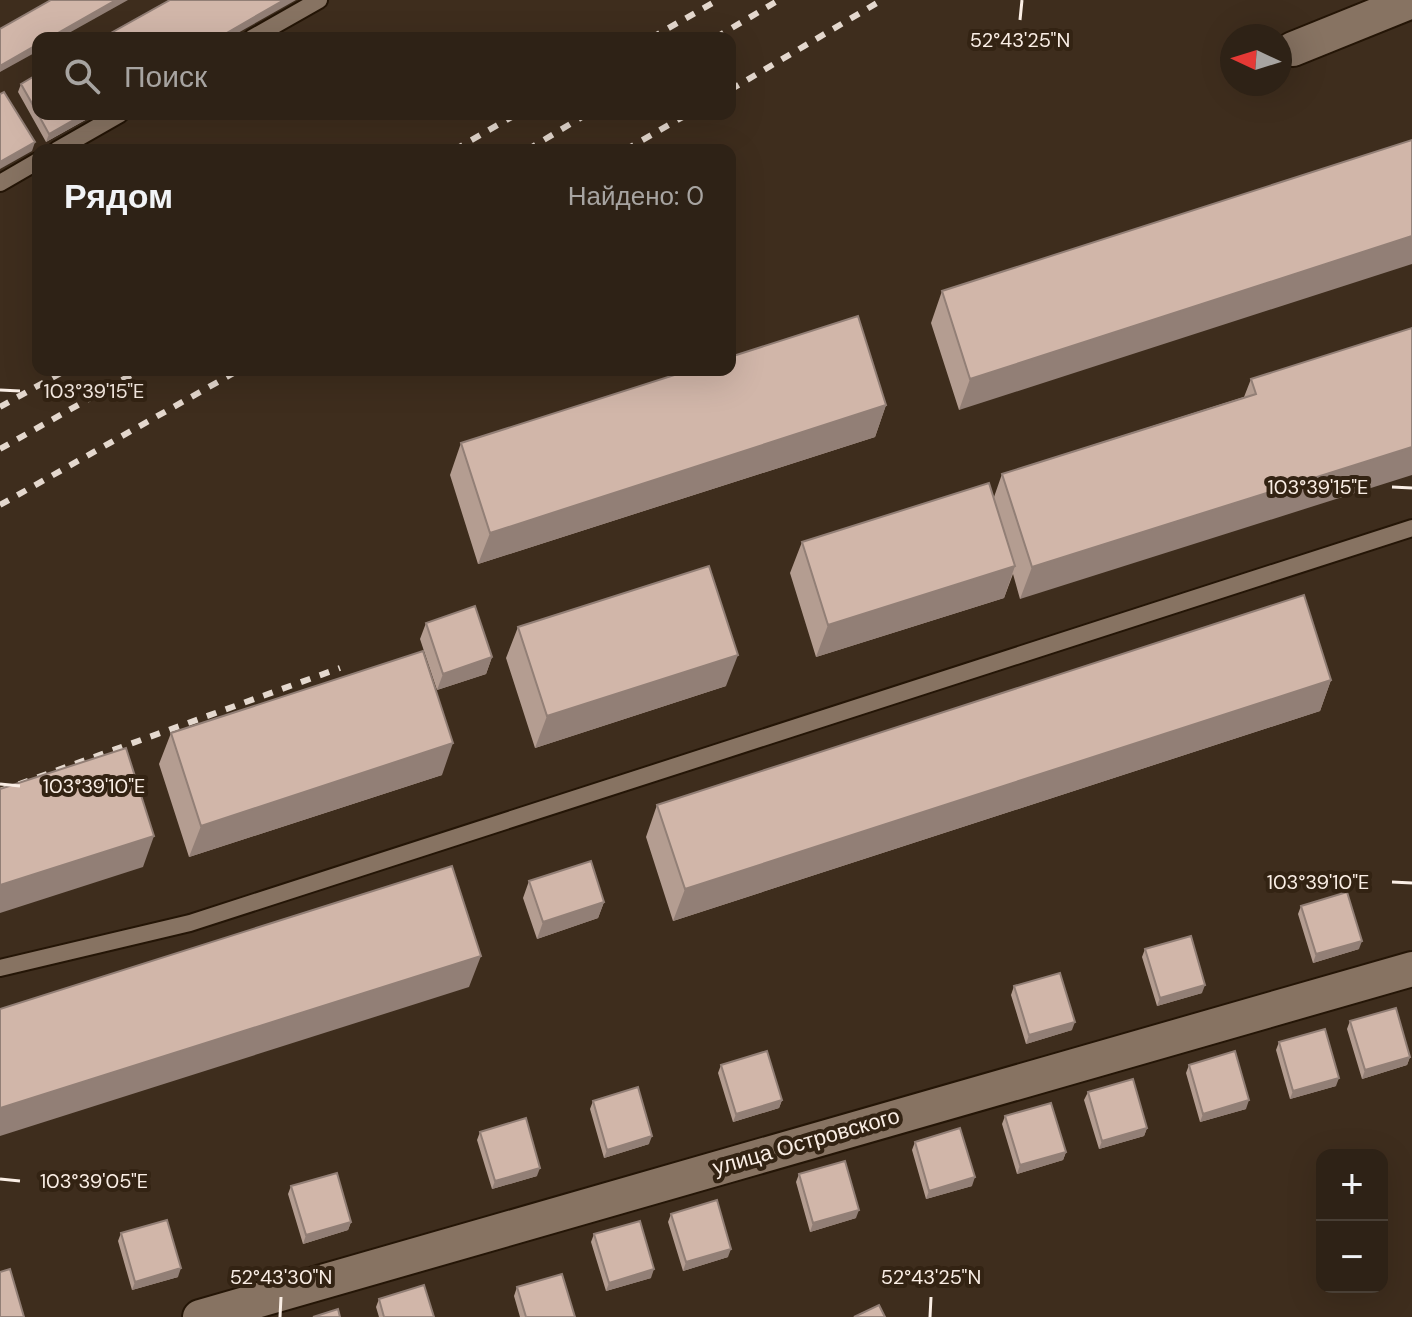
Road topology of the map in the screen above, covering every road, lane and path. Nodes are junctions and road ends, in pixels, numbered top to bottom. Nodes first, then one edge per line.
1 (319, 0) edge
2 (1412, 1) edge
3 (263, 32) edge
4 (1293, 49) dead end
5 (110, 120) edge
6 (68, 144) edge
7 (32, 164) edge
8 (0, 183) edge
9 (1412, 528) edge
10 (0, 968) edge
11 (1412, 969) edge
12 (200, 1317) edge

1 - 3 lane
2 - 4 street
5 - 6 lane
7 - 8 lane
9 - 10 lane
11 - 12 street, улица Островского

